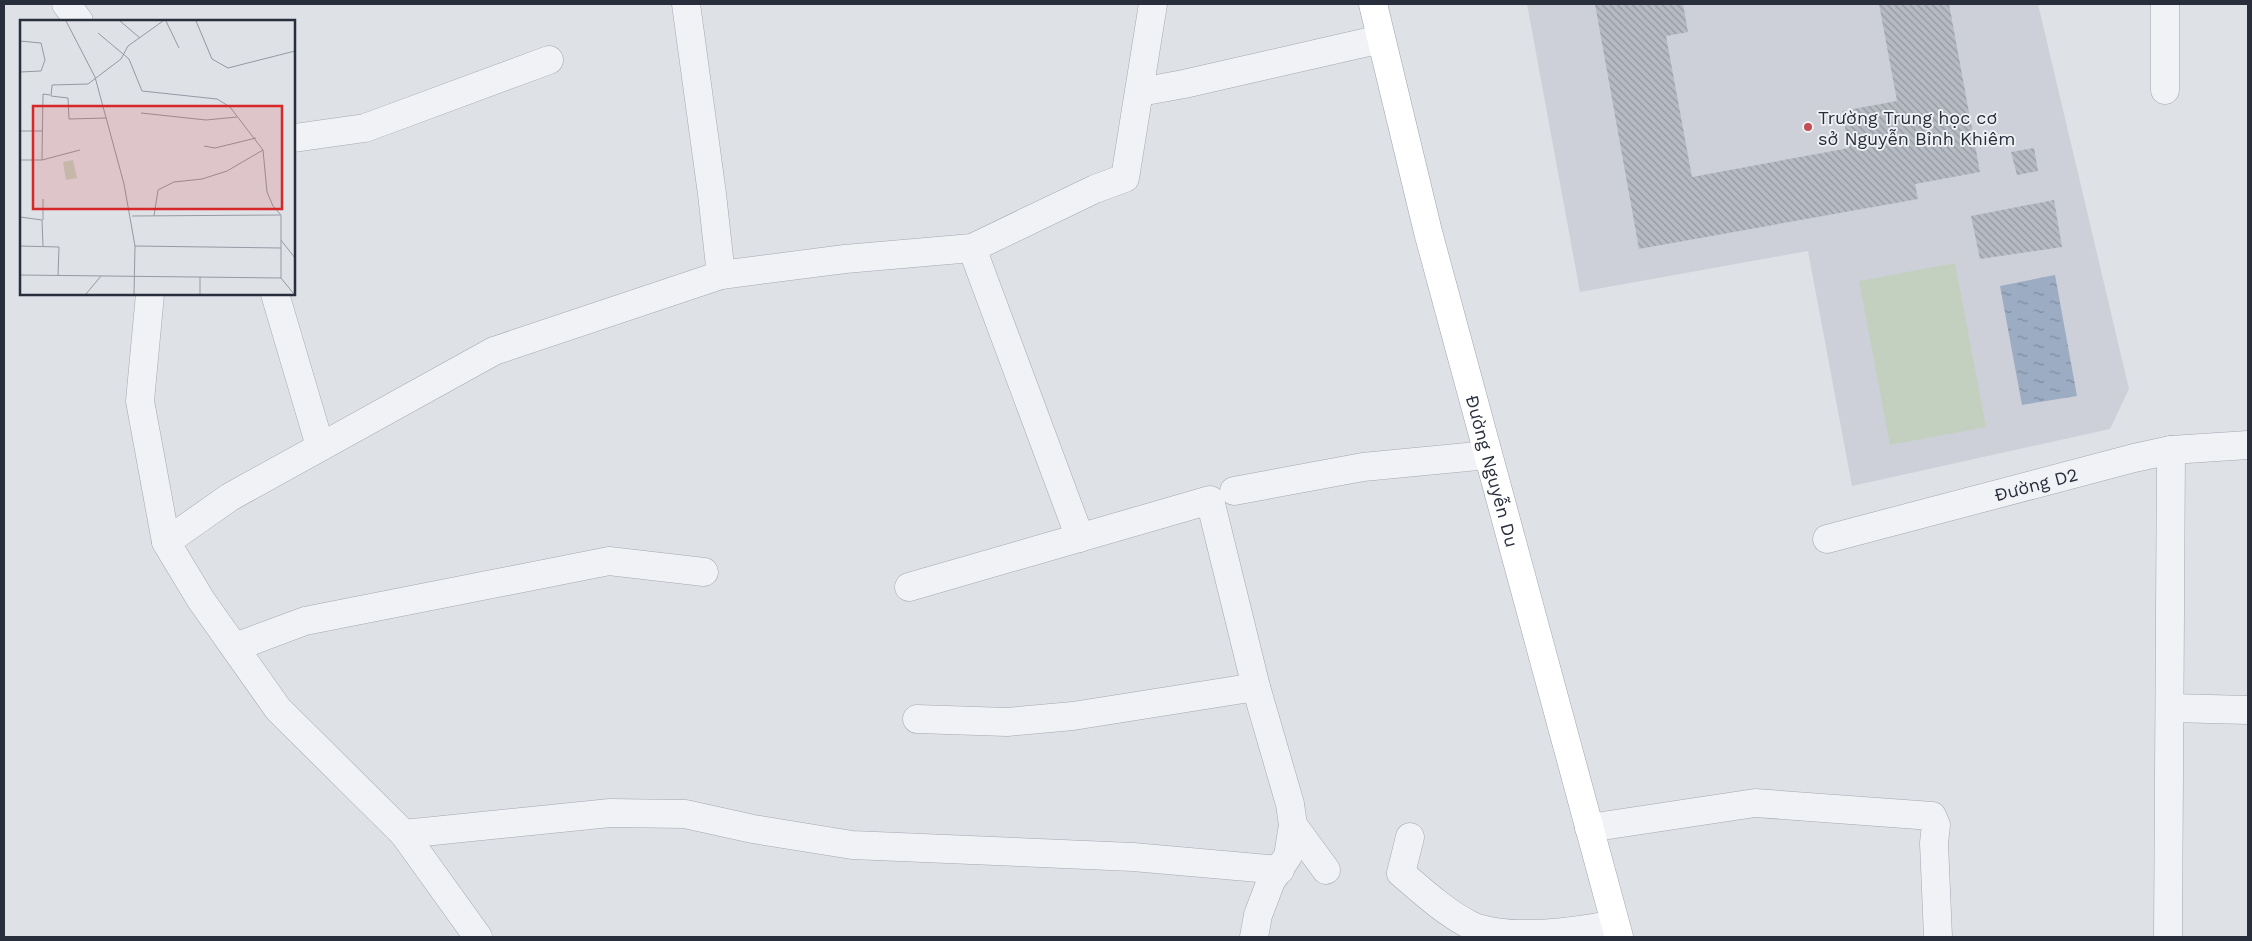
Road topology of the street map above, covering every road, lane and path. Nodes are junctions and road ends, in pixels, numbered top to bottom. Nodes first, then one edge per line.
1 (66, 4) edge
2 (686, 4) edge
3 (1153, 4) edge
4 (1373, 4) edge
5 (2165, 4) edge
6 (78, 20) edge
7 (1381, 39) junction
8 (549, 60) dead end
9 (2165, 90) dead end
10 (1140, 92) junction
11 (295, 138) edge
12 (972, 248) junction
13 (721, 275) junction
14 (150, 295) edge
15 (275, 295) edge
16 (2248, 444) edge
17 (320, 446) junction
18 (2171, 450) junction
19 (1488, 455) junction
20 (1234, 491) dead end
21 (1080, 538) junction
22 (1827, 539) dead end
23 (166, 542) junction
24 (704, 572) dead end
25 (909, 587) dead end
26 (235, 647) junction
27 (1256, 687) junction
28 (2171, 708) junction
29 (2248, 710) edge
30 (917, 720) dead end
31 (1293, 825) junction
32 (1589, 828) junction
33 (404, 834) junction
34 (1410, 837) dead end
35 (1280, 870) junction
36 (1326, 870) dead end
37 (1617, 931) edge
38 (478, 937) edge
39 (1254, 937) edge
40 (1938, 937) edge
41 (2168, 937) edge

1 - 6 street
2 - 13 street
3 - 10 street
4 - 7 main road, Đường Nguyễn Du
5 - 9 street
7 - 10 street
7 - 19 main road, Đường Nguyễn Du
8 - 11 street
10 - 12 street
12 - 13 street
12 - 21 street
13 - 17 street
14 - 23 street
15 - 17 street
16 - 18 street, Đường D2
17 - 23 street
18 - 22 street, Đường D2
18 - 28 street
19 - 20 street
19 - 32 main road, Đường Nguyễn Du
21 - 25 street
21 - 27 street
23 - 26 street
24 - 26 street
26 - 33 street
27 - 30 street
27 - 31 street
28 - 29 street
28 - 41 street
31 - 35 street
31 - 36 street
32 - 37 main road, Đường Nguyễn Du
32 - 40 street
33 - 35 street
33 - 38 street
34 - 37 street
35 - 39 street

